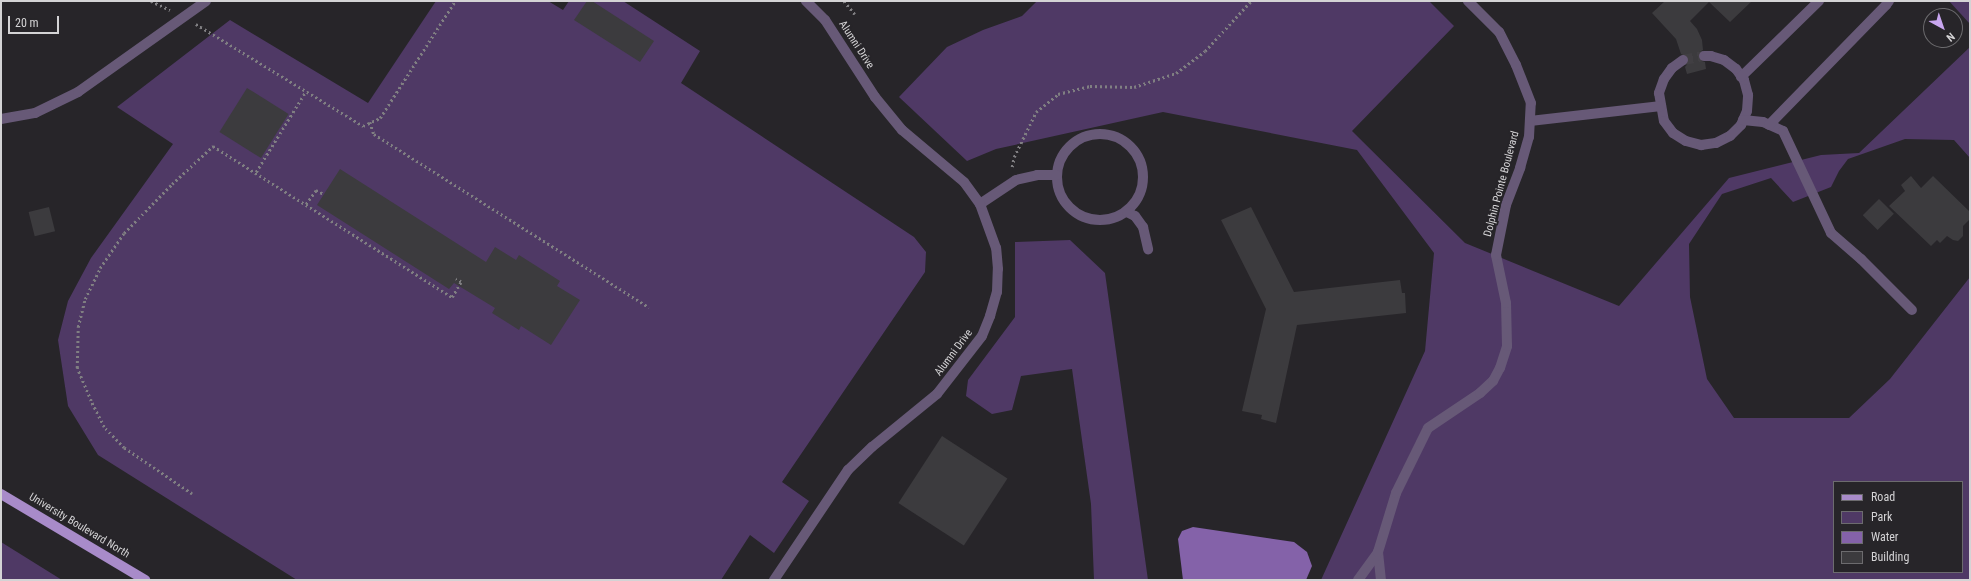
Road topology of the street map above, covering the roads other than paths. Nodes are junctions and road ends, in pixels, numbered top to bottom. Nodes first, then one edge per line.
1 (206, 1) edge
2 (806, 1) edge
3 (1468, 1) edge
4 (1819, 1) edge
5 (1888, 1) edge
6 (1704, 56) tunnel mouth
7 (1683, 60) tunnel mouth
8 (1741, 77) junction
9 (1661, 106) junction
10 (1, 119) edge
11 (1743, 120) junction
12 (1530, 121) junction
13 (1768, 124) junction
14 (1057, 174) junction
15 (980, 204) junction
16 (1126, 212) junction
17 (1148, 249) dead end
18 (1912, 310) dead end
19 (1, 494) edge
20 (1378, 552) junction
21 (145, 580) edge
22 (774, 580) edge
23 (1358, 580) edge
24 (1380, 580) edge

1 - 10 street
2 - 15 street, Alumni Drive
3 - 12 street, Dolphin Pointe Boulevard
4 - 8 street
5 - 13 street
6 - 8 street
7 - 9 street
8 - 11 street
9 - 11 street
9 - 12 street
11 - 13 street
12 - 20 street, Dolphin Pointe Boulevard
13 - 18 street
14 - 15 street
14 - 16 street
14 - 16 street
15 - 22 street, Alumni Drive
16 - 17 street
19 - 21 main road, University Boulevard North
20 - 23 street, Dolphin Pointe Boulevard
20 - 24 street

